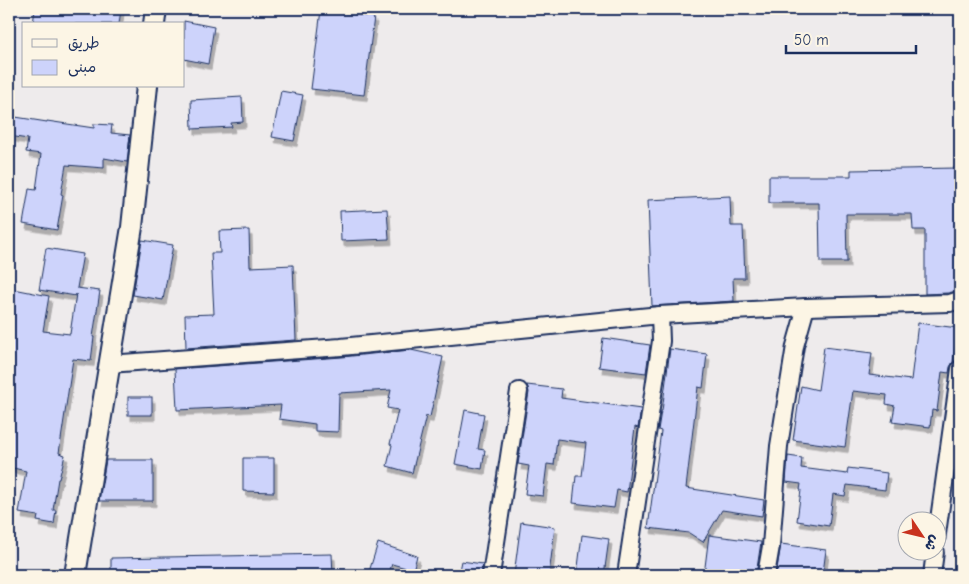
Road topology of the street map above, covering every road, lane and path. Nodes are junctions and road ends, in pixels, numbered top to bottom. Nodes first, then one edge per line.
1 (156, 9) edge
2 (154, 22) edge
3 (147, 88) edge
4 (960, 300) edge
5 (806, 307) junction
6 (660, 315) junction
7 (109, 364) junction
8 (960, 369) edge
9 (519, 390) dead end
10 (940, 512) edge
11 (934, 562) edge
12 (75, 575) edge
13 (491, 575) edge
14 (626, 575) edge
15 (766, 575) edge
16 (932, 575) edge

1 - 2 street
3 - 7 street
4 - 5 street
5 - 6 street
5 - 15 street
6 - 7 street
6 - 14 street
7 - 12 street
8 - 10 street
9 - 13 street
11 - 16 street

